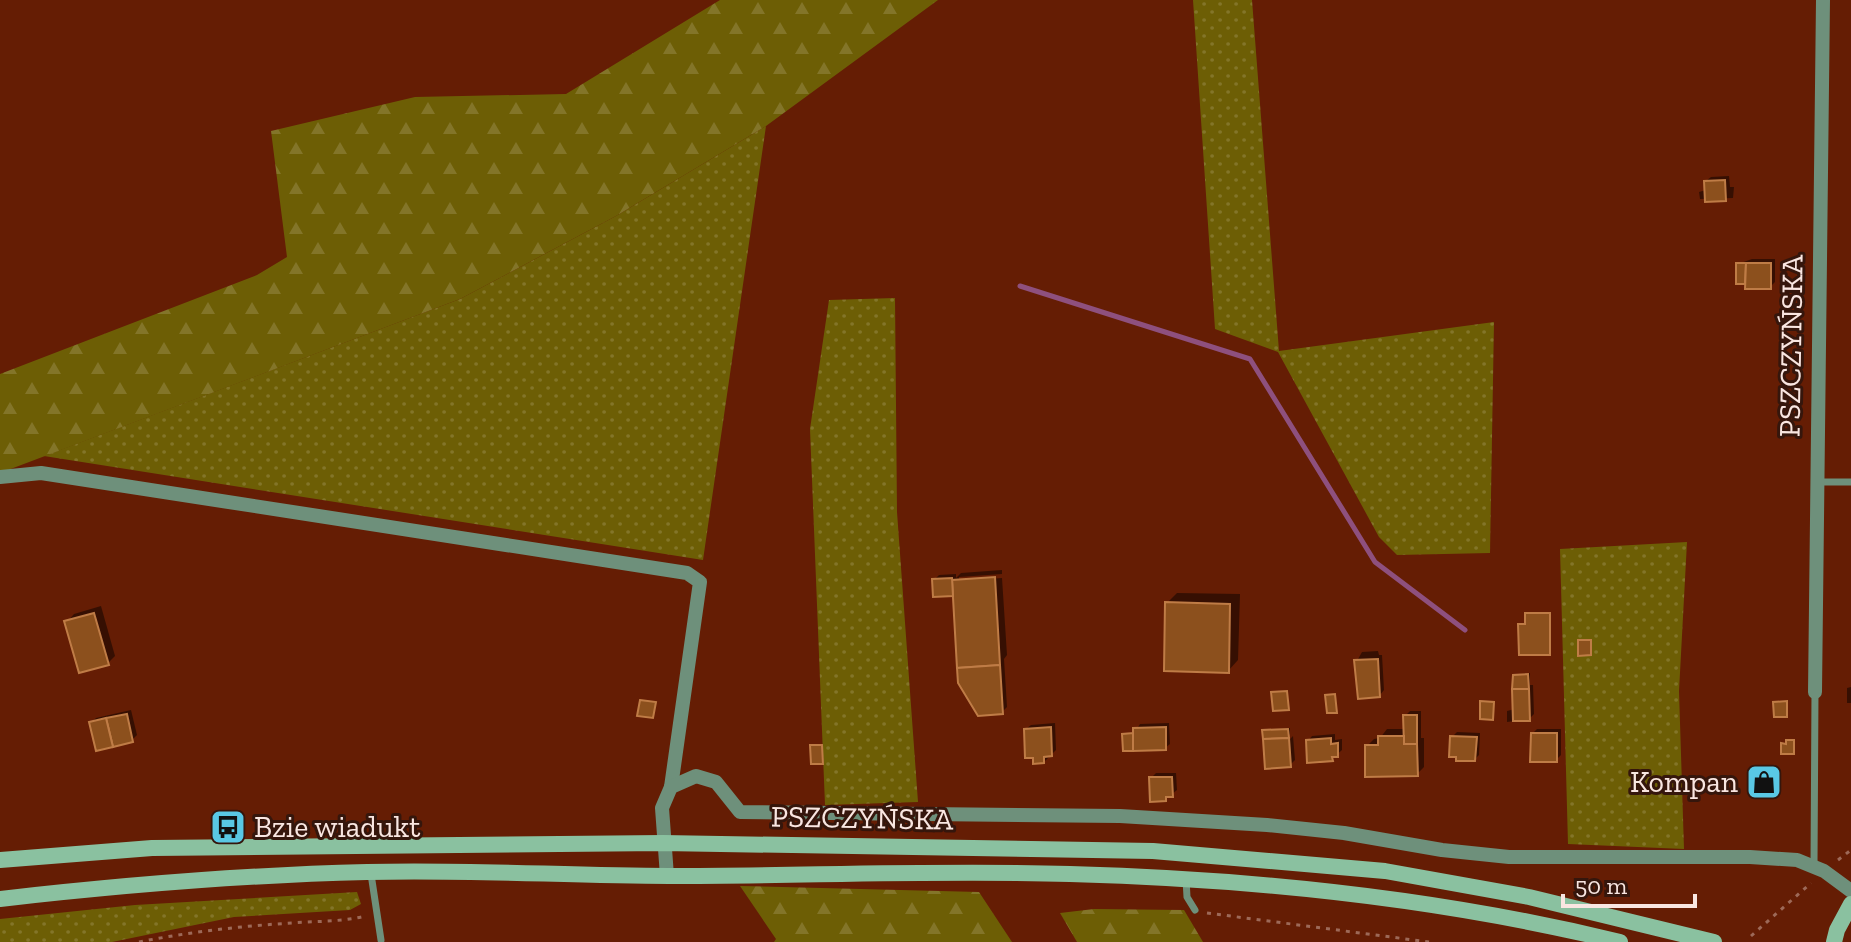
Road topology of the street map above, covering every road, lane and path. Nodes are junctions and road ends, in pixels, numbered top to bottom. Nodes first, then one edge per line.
1 (1823, 0) edge
2 (0, 477) edge
3 (1818, 482) junction
4 (1851, 482) edge
5 (1815, 692) joint
6 (671, 787) junction
7 (663, 843) junction
8 (1851, 850) edge
9 (0, 860) edge
10 (1819, 869) junction
11 (371, 871) junction
12 (667, 876) junction
13 (1186, 879) junction
14 (1851, 891) edge
15 (0, 899) edge
16 (1851, 904) edge
17 (1195, 910) joint
18 (377, 914) junction
19 (1751, 936) dead end
20 (1835, 936) edge
21 (381, 940) dead end
22 (139, 942) edge
23 (1429, 942) edge
24 (1620, 942) edge
25 (1714, 942) edge
26 (1822, 942) edge

1 - 3 street, PSZCZYŃSKA
2 - 6 street
3 - 4 lane
3 - 5 street, PSZCZYŃSKA
5 - 10 lane
6 - 7 street
6 - 10 street
7 - 9 main road, PSZCZYŃSKA
7 - 12 street
7 - 25 main road, PSZCZYŃSKA
8 - 10 path
10 - 14 street
10 - 19 path
11 - 12 main road, PSZCZYŃSKA
11 - 15 main road, PSZCZYŃSKA
11 - 18 lane
12 - 13 main road, PSZCZYŃSKA
13 - 17 lane
13 - 24 main road, PSZCZYŃSKA
16 - 20 main road
17 - 23 path
18 - 21 lane
18 - 22 path
20 - 26 main road

